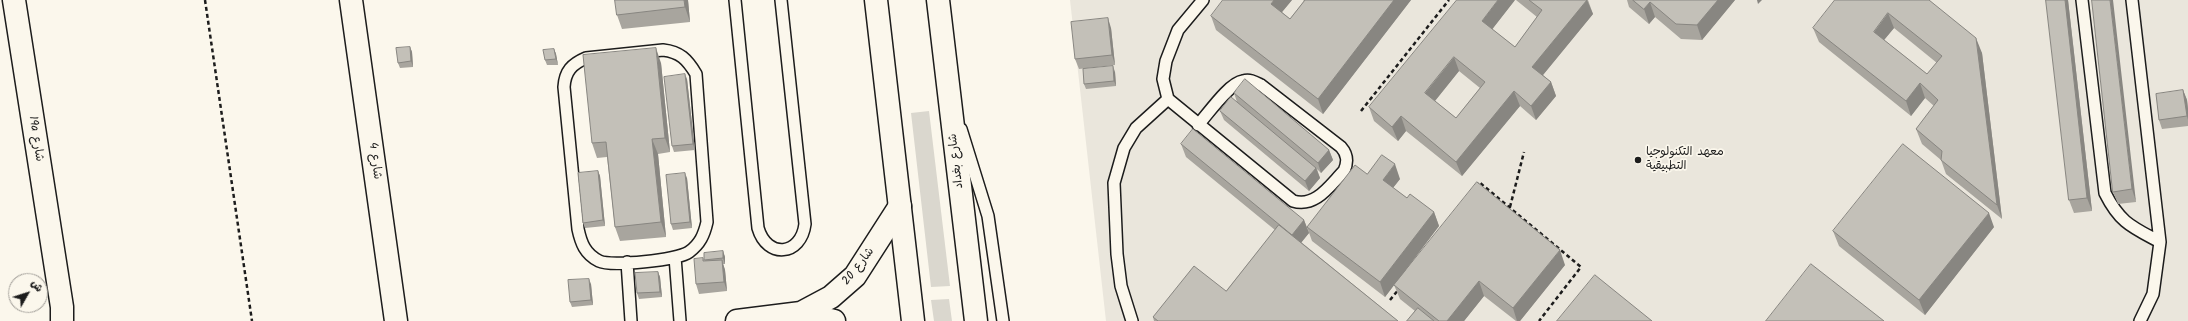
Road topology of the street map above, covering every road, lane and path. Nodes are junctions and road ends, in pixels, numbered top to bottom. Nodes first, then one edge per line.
1 (14, 0) edge
2 (204, 0) edge
3 (351, 0) edge
4 (736, 0) edge
5 (781, 0) edge
6 (876, 0) edge
7 (938, 0) edge
8 (1203, 0) edge
9 (1449, 0) edge
10 (2082, 0) edge
11 (2132, 0) edge
12 (1168, 99) junction
13 (950, 102) junction
14 (1362, 111) dead end
15 (1198, 125) junction
16 (1524, 152) dead end
17 (1475, 188) edge
18 (900, 206) junction
19 (1510, 207) junction
20 (2160, 242) junction
21 (675, 257) junction
22 (627, 262) junction
23 (56, 278) junction
24 (1399, 288) edge
25 (1390, 300) dead end
26 (801, 313) junction
27 (750, 320) edge
28 (48, 321) edge
29 (62, 321) edge
30 (252, 321) edge
31 (396, 321) edge
32 (631, 321) edge
33 (680, 321) edge
34 (834, 321) edge
35 (913, 321) edge
36 (976, 321) edge
37 (1004, 321) edge
38 (1132, 321) edge
39 (1539, 321) edge
40 (2140, 321) edge

1 - 23 street, 19a شارع
2 - 30 path
3 - 31 street, شارع 4
4 - 5 lane
6 - 18 street
7 - 13 street, شارع بغداد
8 - 12 lane
9 - 14 path
10 - 20 lane
11 - 20 lane
12 - 15 lane
12 - 38 lane
13 - 36 street, شارع بغداد
13 - 37 lane
15 - 15 lane
16 - 19 path
17 - 19 path
18 - 26 street, شارع 20
18 - 35 street
19 - 39 path
20 - 40 lane
21 - 22 lane
21 - 22 lane
21 - 33 lane
22 - 32 lane
23 - 28 street
23 - 29 street
24 - 25 path
26 - 27 street, شارع 20
26 - 34 street, شارع 20

